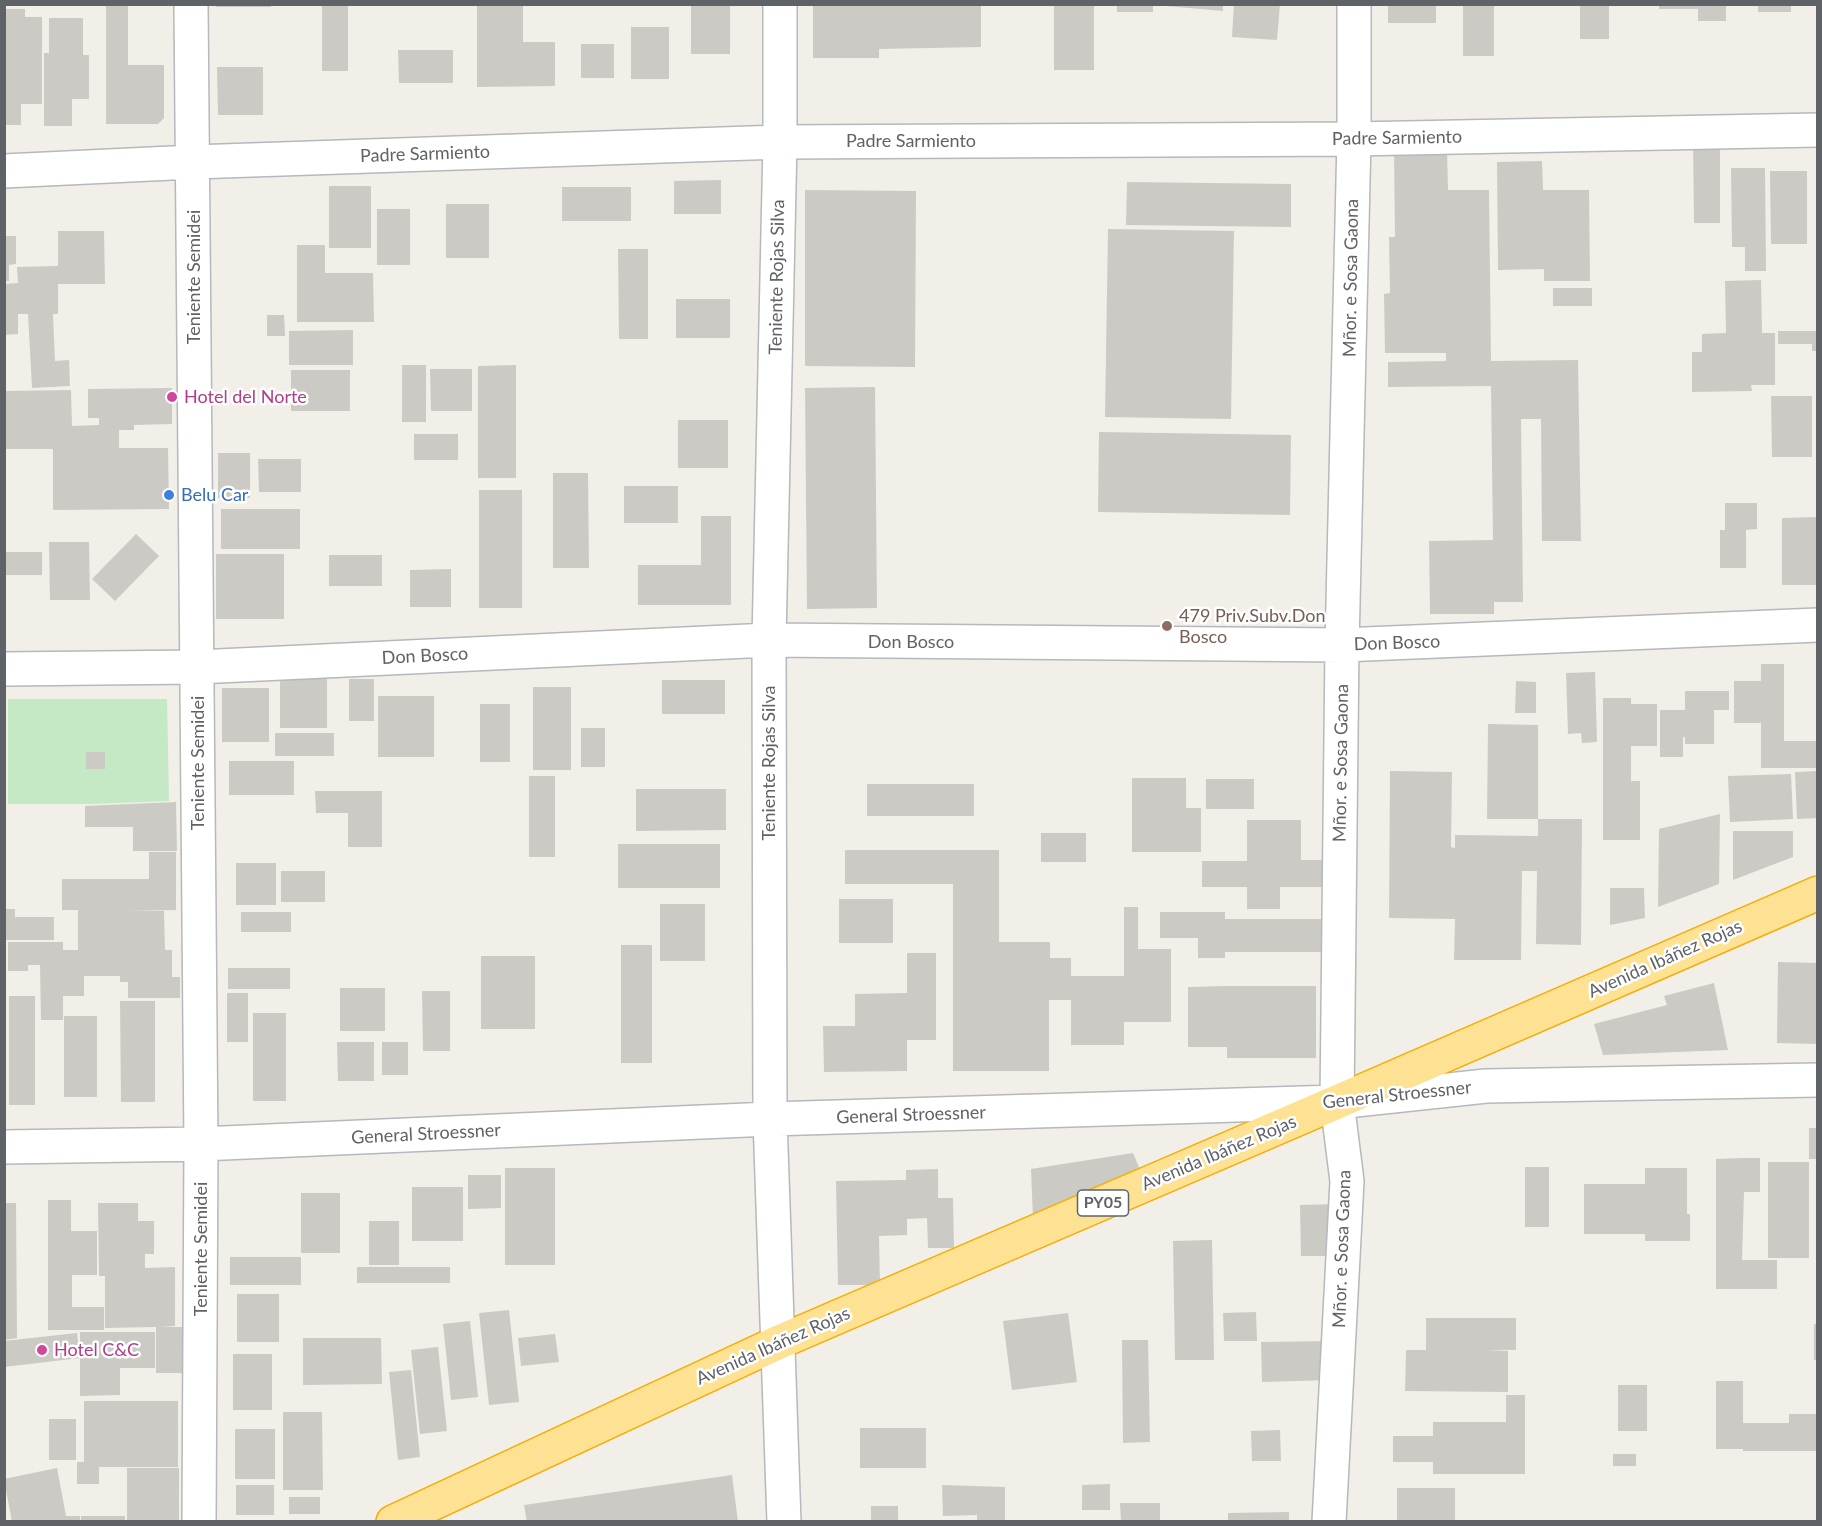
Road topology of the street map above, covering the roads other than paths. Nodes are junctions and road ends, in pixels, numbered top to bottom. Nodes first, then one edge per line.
1 (191, 4) edge
2 (780, 4) edge
3 (1354, 4) edge
4 (1818, 130) edge
5 (1354, 139) junction
6 (780, 142) junction
7 (193, 162) junction
8 (4, 171) edge
9 (1818, 625) edge
10 (769, 640) junction
11 (1342, 645) junction
12 (197, 667) junction
13 (4, 669) edge
14 (1818, 893) edge
15 (1818, 1080) edge
16 (1337, 1102) junction
17 (770, 1119) junction
18 (201, 1144) junction
19 (4, 1147) edge
20 (777, 1343) junction
21 (199, 1521) edge
22 (393, 1521) edge
23 (784, 1521) edge
24 (1329, 1521) edge

1 - 7 street, Teniente Semidei
2 - 6 street, Teniente Rojas Silva
3 - 5 street, Mñor. e Sosa Gaona
4 - 5 street, Padre Sarmiento
5 - 6 street, Padre Sarmiento
5 - 11 street, Mñor. e Sosa Gaona
6 - 7 street, Padre Sarmiento
6 - 10 street, Teniente Rojas Silva
7 - 8 street, Padre Sarmiento
7 - 12 street, Teniente Semidei
9 - 11 street, Don Bosco
10 - 11 street, Don Bosco
10 - 12 street, Don Bosco
10 - 17 street, Teniente Rojas Silva
11 - 16 street, Mñor. e Sosa Gaona
12 - 13 street, Don Bosco
12 - 18 street, Teniente Semidei
14 - 16 highway, Avenida Ibáñez Rojas / PY05
15 - 16 street, General Stroessner
16 - 17 street, General Stroessner
16 - 20 highway, Avenida Ibáñez Rojas / PY05
16 - 24 street, Mñor. e Sosa Gaona
17 - 18 street, General Stroessner
17 - 20 street, Teniente Rojas Silva
18 - 19 street, General Stroessner
18 - 21 street, Teniente Semidei
20 - 22 highway, Avenida Ibáñez Rojas / PY05
20 - 23 street, Teniente Rojas Silva

